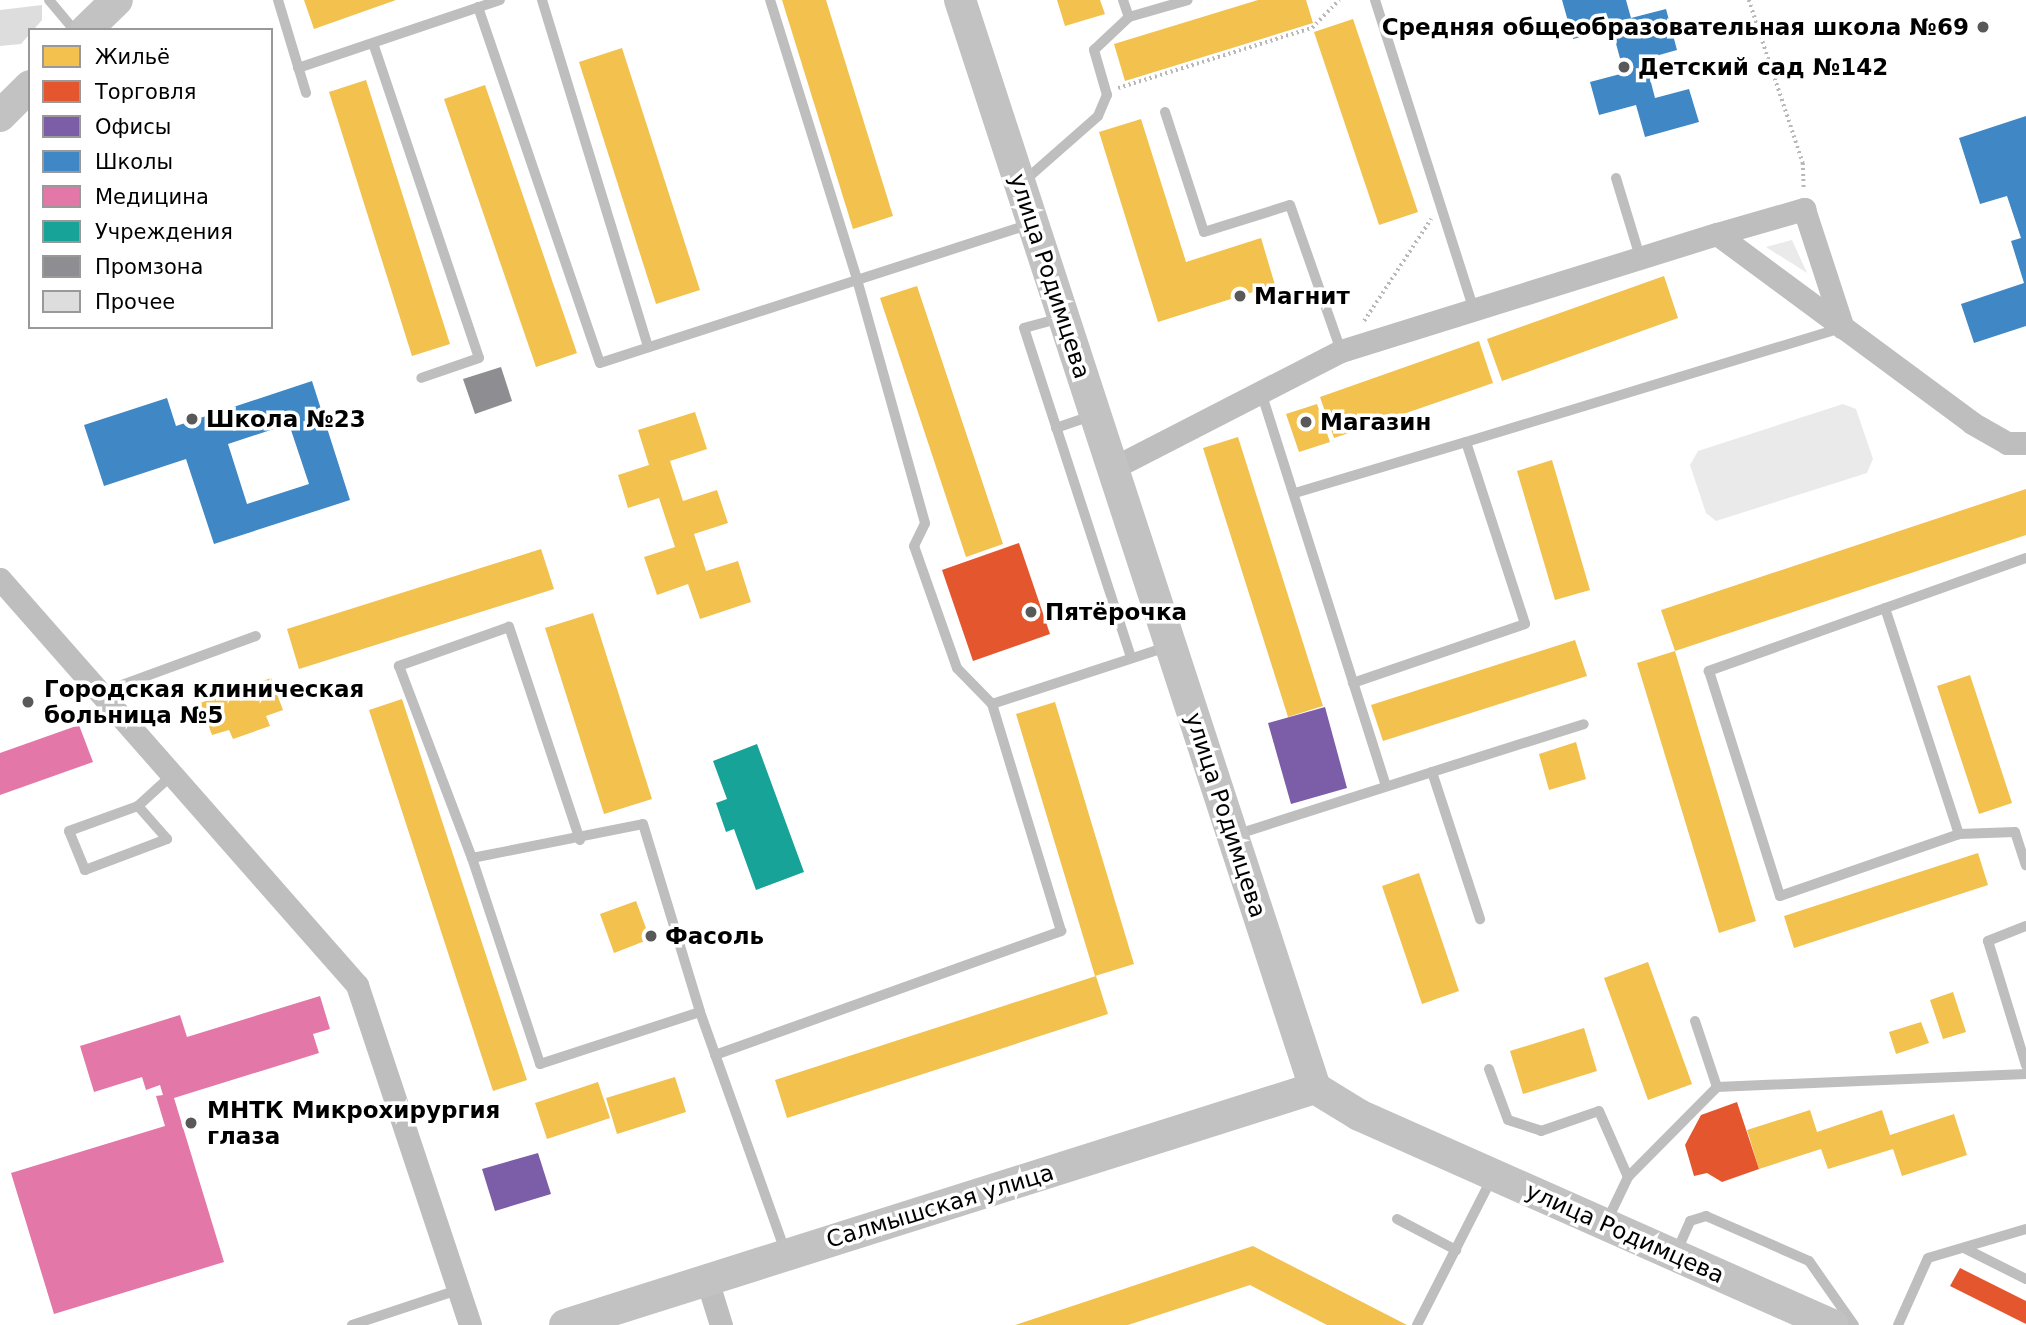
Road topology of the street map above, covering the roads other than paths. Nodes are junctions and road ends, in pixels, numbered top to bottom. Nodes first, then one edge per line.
1 (49, 0) edge
2 (117, 0) edge
3 (278, 0) edge
4 (500, 0) edge
5 (542, 0) edge
6 (770, 0) edge
7 (960, 0) edge
8 (1123, 0) edge
9 (1188, 0) edge
10 (1375, 0) edge
11 (478, 7) junction
12 (1129, 17) junction
13 (72, 28) edge
14 (88, 28) edge
15 (373, 43) junction
16 (298, 68) junction
17 (28, 88) edge
18 (306, 93) dead end
19 (1, 112) edge
20 (1165, 112) dead end
21 (1616, 178) dead end
22 (1020, 185) junction
23 (1032, 223) junction
24 (1717, 234) junction
25 (1640, 257) junction
26 (857, 279) junction
27 (1474, 310) junction
28 (1063, 317) junction
29 (1843, 328) junction
30 (1338, 343) junction
31 (648, 347) junction
32 (421, 378) dead end
33 (1261, 392) junction
34 (1095, 414) junction
35 (1056, 428) junction
36 (1466, 442) junction
37 (2026, 443) edge
38 (1112, 468) junction
39 (1295, 493) junction
40 (2026, 558) edge
41 (0, 579) edge
42 (1885, 608) junction
43 (256, 636) dead end
44 (1171, 645) junction
45 (1131, 658) junction
46 (1353, 683) junction
47 (100, 693) junction
48 (992, 704) junction
49 (1584, 723) dead end
50 (1432, 772) junction
51 (172, 775) junction
52 (1386, 786) junction
53 (138, 806) junction
54 (1959, 834) junction
55 (1233, 835) junction
56 (580, 840) junction
57 (472, 858) junction
58 (2026, 864) edge
59 (1480, 919) dead end
60 (2026, 926) edge
61 (700, 1012) junction
62 (1695, 1021) dead end
63 (715, 1055) junction
64 (2026, 1065) edge
65 (1489, 1069) dead end
66 (2026, 1074) edge
67 (1717, 1087) junction
68 (1315, 1088) junction
69 (1494, 1175) junction
70 (1628, 1177) junction
71 (1397, 1219) dead end
72 (1606, 1224) junction
73 (2026, 1229) edge
74 (1966, 1249) junction
75 (1455, 1250) junction
76 (786, 1254) junction
77 (1675, 1255) junction
78 (2026, 1279) edge
79 (707, 1280) junction
80 (458, 1290) junction
81 (352, 1325) edge
82 (470, 1325) edge
83 (565, 1325) edge
84 (721, 1325) edge
85 (1417, 1325) edge
86 (1832, 1325) edge
87 (1854, 1325) edge
88 (1898, 1325) edge

1 - 13 lane
2 - 14 main road
3 - 16 lane
4 - 11 lane
5 - 31 lane
6 - 26 lane
7 - 22 main road, улица Родимцева
8 - 12 lane
9 - 12 lane
10 - 27 lane
11 - 15 lane
11 - 31 lane
12 - 22 lane
15 - 16 lane
15 - 32 lane
16 - 18 lane
17 - 19 main road
20 - 30 lane
21 - 25 lane
22 - 23 main road, улица Родимцева
23 - 26 lane
23 - 28 main road, улица Родимцева
24 - 25 street
24 - 29 street
24 - 29 street
25 - 27 street
26 - 31 lane
26 - 48 lane
27 - 30 street
28 - 34 main road, улица Родимцева
28 - 35 lane
29 - 36 lane
29 - 37 street
30 - 33 street
33 - 38 street
33 - 39 lane
34 - 35 lane
34 - 38 main road, улица Родимцева
35 - 45 lane
36 - 39 lane
36 - 46 lane
38 - 44 main road, улица Родимцева
39 - 46 lane
40 - 42 lane
41 - 47 street
42 - 54 lane
42 - 54 lane
43 - 47 lane
44 - 45 lane
44 - 55 main road, улица Родимцева
45 - 48 lane
46 - 52 lane
47 - 51 street
48 - 63 lane
49 - 50 lane
50 - 52 lane
50 - 59 lane
51 - 53 lane
51 - 80 street
52 - 55 lane
53 - 53 lane
54 - 58 lane
55 - 68 main road, улица Родимцева
56 - 57 lane
56 - 57 lane
56 - 61 lane
57 - 61 lane
60 - 64 lane
61 - 63 lane
62 - 67 lane
63 - 76 lane
65 - 70 lane
66 - 67 lane
67 - 70 lane
68 - 69 main road, улица Родимцева
68 - 76 main road, Салмышская улица
69 - 72 main road, улица Родимцева
69 - 75 lane
70 - 72 lane
71 - 75 lane
72 - 77 main road, улица Родимцева
73 - 74 lane
74 - 78 lane
74 - 88 lane
75 - 85 lane
76 - 79 main road, Салмышская улица
77 - 86 main road, улица Родимцева
77 - 87 lane
79 - 83 main road, Салмышская улица
79 - 84 street
80 - 81 lane
80 - 82 street

